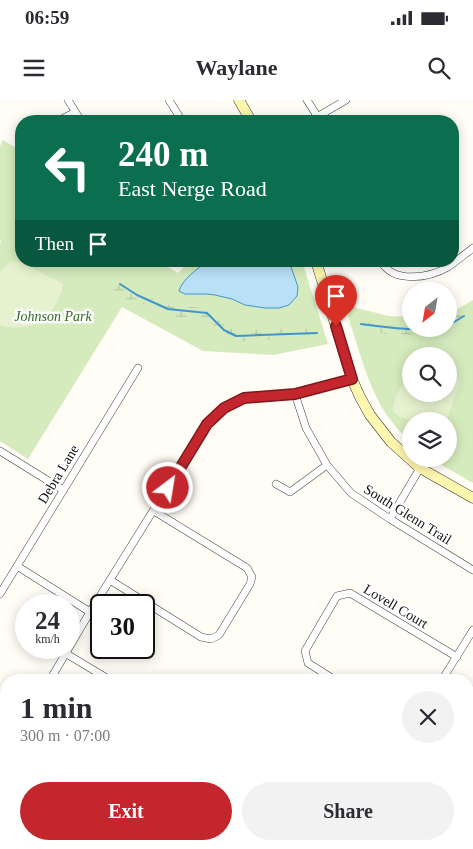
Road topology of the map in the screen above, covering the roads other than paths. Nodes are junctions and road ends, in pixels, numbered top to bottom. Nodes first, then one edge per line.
1 (68, 100) edge
2 (169, 100) edge
3 (239, 100) edge
4 (308, 100) edge
5 (346, 100) edge
6 (75, 112) junction
7 (69, 115) edge
8 (77, 115) edge
9 (178, 115) edge
10 (248, 115) edge
11 (317, 115) edge
12 (325, 115) edge
13 (473, 248) edge
14 (459, 258) edge
15 (318, 267) edge
16 (384, 267) edge
17 (447, 267) edge
18 (138, 368) dead end
19 (352, 379) junction
20 (295, 394) junction
21 (0, 451) edge
22 (327, 465) junction
23 (420, 468) junction
24 (276, 484) dead end
25 (63, 490) junction
26 (473, 498) edge
27 (154, 511) junction
28 (390, 519) junction
29 (17, 566) junction
30 (473, 570) edge
31 (110, 580) junction
32 (0, 594) edge
33 (101, 594) edge
34 (90, 612) joint
35 (80, 630) edge
36 (473, 630) edge
37 (456, 657) junction
38 (63, 659) edge
39 (74, 659) edge
40 (54, 674) edge
41 (100, 674) edge
42 (325, 674) edge
43 (446, 674) edge

1 - 6 street
2 - 9 street
3 - 10 main road
4 - 11 street
5 - 12 street
6 - 7 street
6 - 8 street
13 - 14 street
15 - 19 main road
16 - 17 street
18 - 25 street, Debra Lane
19 - 20 street
19 - 23 main road
20 - 22 street, South Glenn Trail
20 - 27 street
21 - 25 street
22 - 24 street
22 - 28 street, South Glenn Trail
23 - 26 main road
23 - 28 street
25 - 29 street, Debra Lane
27 - 31 street
27 - 31 street
28 - 30 street, South Glenn Trail
29 - 32 street, Debra Lane
29 - 34 street
31 - 33 street
34 - 35 street
36 - 37 street
37 - 42 street, Lovell Court
37 - 43 street
38 - 40 street
39 - 41 street

